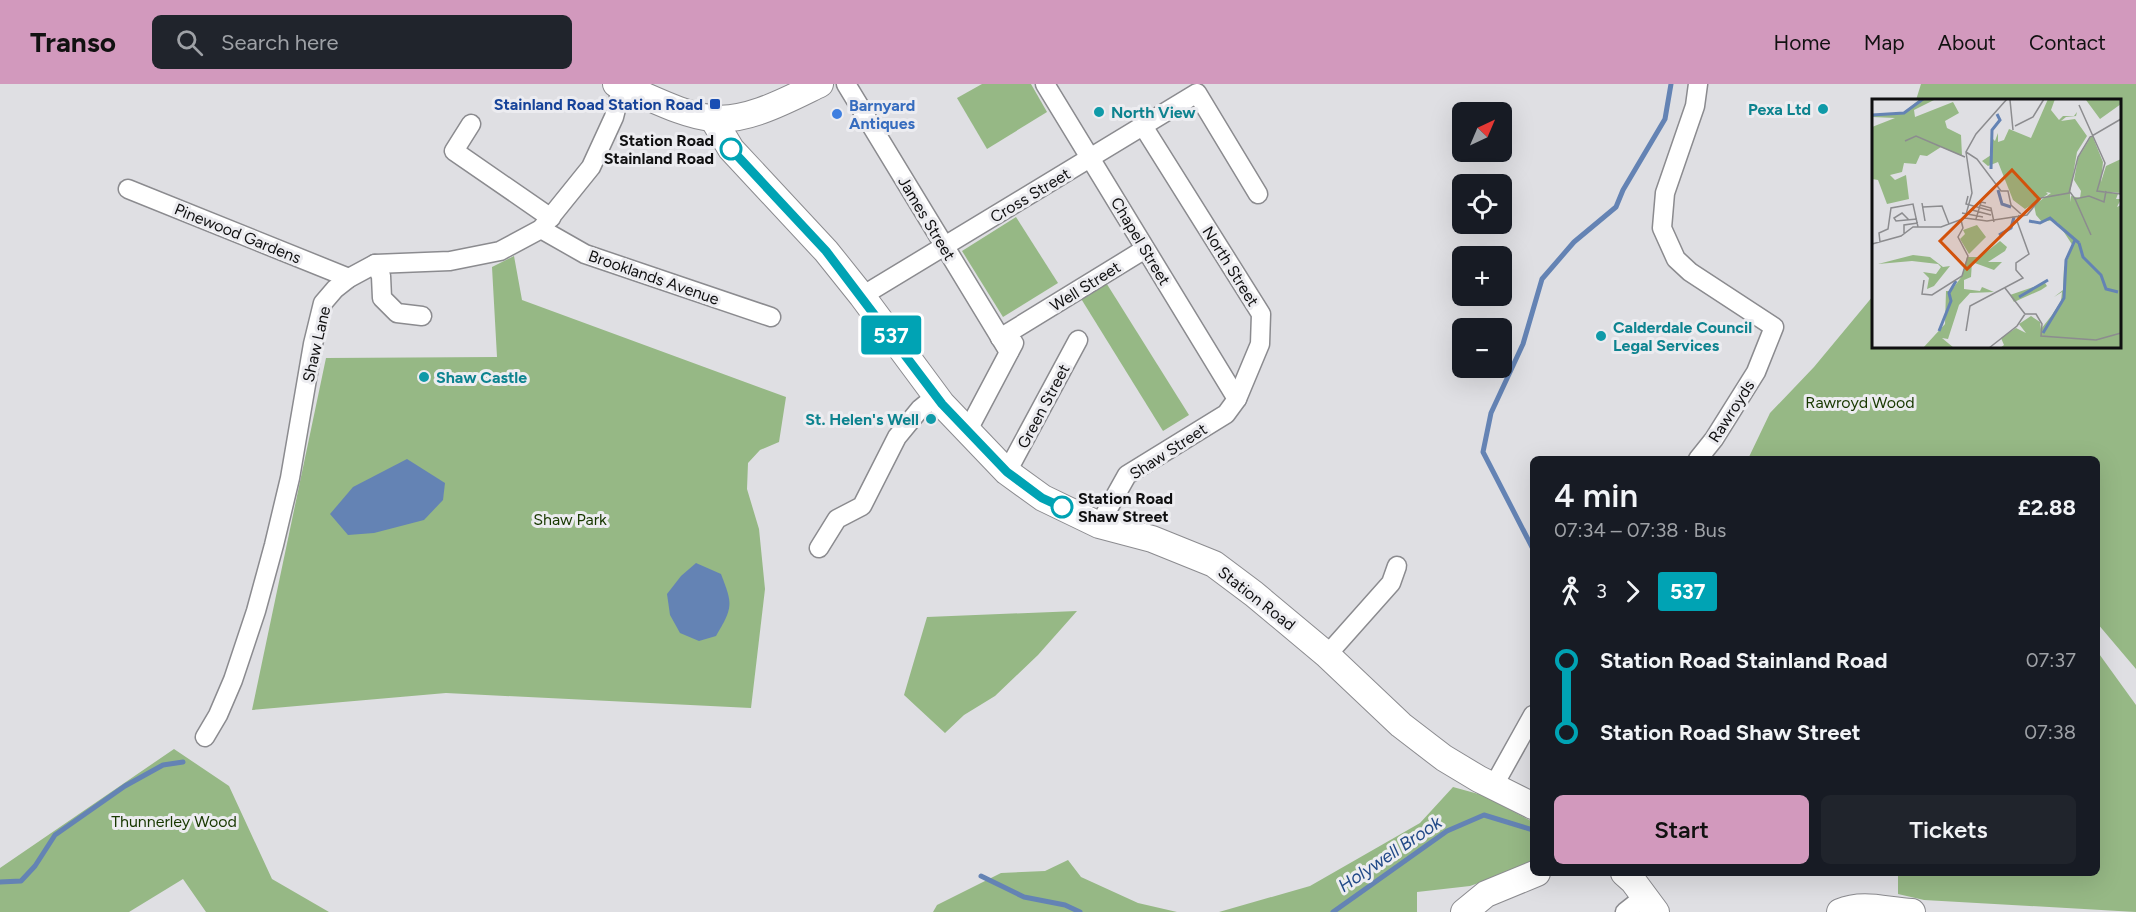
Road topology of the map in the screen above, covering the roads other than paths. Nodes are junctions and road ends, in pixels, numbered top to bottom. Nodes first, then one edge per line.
1 (820, 84) edge
2 (846, 84) edge
3 (1045, 84) edge
4 (1698, 84) edge
5 (619, 85) edge
6 (712, 119) junction
7 (471, 124) dead end
8 (1143, 126) junction
9 (1090, 158) junction
10 (128, 189) dead end
11 (1258, 194) dead end
12 (546, 224) junction
13 (945, 246) junction
14 (1145, 249) junction
15 (375, 264) junction
16 (349, 278) junction
17 (862, 296) junction
18 (422, 316) dead end
19 (771, 317) dead end
20 (1078, 340) dead end
21 (1005, 345) junction
22 (936, 396) junction
23 (1237, 399) junction
24 (1226, 414) joint
25 (968, 430) junction
26 (1700, 456) edge
27 (1007, 472) junction
28 (1099, 525) junction
29 (819, 548) dead end
30 (1397, 566) dead end
31 (1327, 655) junction
32 (1530, 720) edge
33 (205, 737) dead end
34 (1494, 785) junction
35 (1530, 804) edge
36 (1530, 876) edge
37 (1464, 912) edge
38 (1840, 912) edge
39 (1912, 912) edge

1 - 6 street
2 - 13 street, James Street
3 - 9 street, Chapel Street
4 - 26 street, Rawroyds
5 - 6 street
5 - 12 street, Shaw Lane
6 - 17 street, Station Road
7 - 12 street, Brooklands Avenue
8 - 9 street, Cross Street
8 - 11 street, Cross Street
8 - 23 street, North Street
9 - 13 street, Cross Street
9 - 14 street, Chapel Street
10 - 16 street, Pinewood Gardens
12 - 15 street, Shaw Lane
12 - 19 street, Brooklands Avenue
13 - 17 street, Cross Street
13 - 21 street, James Street
14 - 21 street, Well Street
14 - 23 street, Chapel Street
15 - 16 street, Shaw Lane
15 - 18 street
16 - 33 street, Shaw Lane
17 - 22 street, Station Road
20 - 27 street, Green Street
21 - 25 street
22 - 25 street, Station Road
22 - 29 street
23 - 24 street, North Street
24 - 28 street, Shaw Street
25 - 27 street, Station Road
27 - 28 street, Station Road
28 - 31 street, Station Road
30 - 31 street
31 - 34 street, Station Road
32 - 34 street
34 - 35 street, Station Road
36 - 37 street
38 - 39 street

